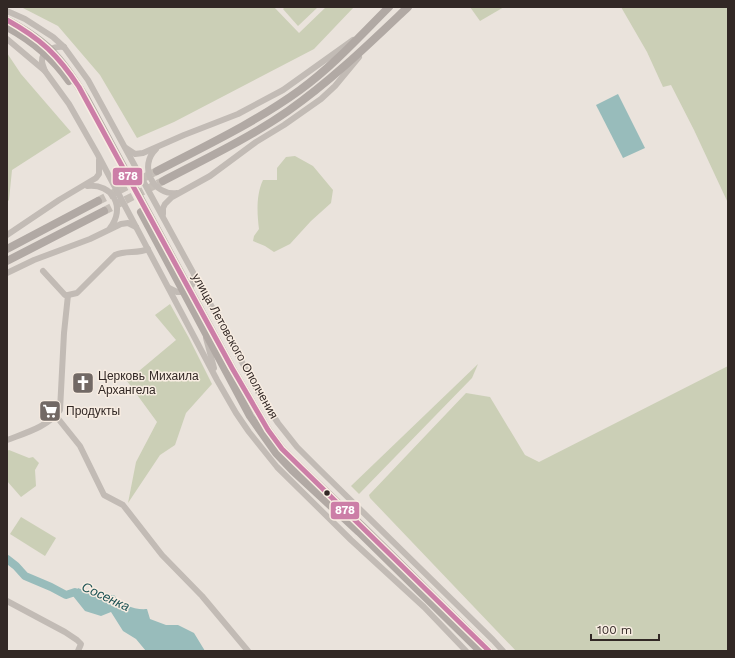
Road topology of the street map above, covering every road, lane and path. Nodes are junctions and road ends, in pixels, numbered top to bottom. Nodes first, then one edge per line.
1 (389, 7) edge
2 (408, 7) edge
3 (7, 11) edge
4 (7, 20) edge
5 (7, 27) edge
6 (366, 31) junction
7 (7, 40) edge
8 (373, 40) junction
9 (64, 47) junction
10 (48, 51) junction
11 (45, 71) junction
12 (123, 144) junction
13 (159, 147) junction
14 (98, 155) junction
15 (157, 171) tunnel mouth
16 (163, 181) tunnel mouth
17 (83, 186) junction
18 (179, 193) junction
19 (98, 201) tunnel mouth
20 (104, 211) tunnel mouth
21 (164, 218) junction
22 (137, 228) junction
23 (109, 230) junction
24 (7, 235) edge
25 (7, 249) edge
26 (148, 249) junction
27 (7, 261) edge
28 (43, 271) dead end
29 (7, 273) edge
30 (194, 276) junction
31 (169, 288) junction
32 (186, 290) junction
33 (68, 295) junction
34 (203, 327) junction
35 (218, 380) junction
36 (56, 416) junction
37 (7, 440) edge
38 (7, 601) edge
39 (78, 651) edge
40 (248, 651) edge
41 (466, 651) edge
42 (480, 651) edge
43 (489, 651) edge
44 (503, 651) edge

1 - 6 main road
2 - 8 main road
3 - 9 street
4 - 10 main road, улица Летовского Ополчения
5 - 10 main road, улица Летовского Ополчения
6 - 13 street
6 - 15 main road
7 - 11 street
8 - 16 main road
8 - 18 street
9 - 10 street
9 - 12 street
10 - 11 street
10 - 32 main road, улица Летовского Ополчения
11 - 14 street
12 - 13 street
12 - 21 street
13 - 18 street
14 - 17 street
14 - 22 street
17 - 23 street
17 - 24 street
18 - 21 street
19 - 25 main road
20 - 27 main road
21 - 30 street
22 - 23 street
22 - 26 street
23 - 29 street
26 - 31 street
26 - 33 street
28 - 33 street
30 - 32 street
30 - 44 street
31 - 32 street
31 - 35 street
32 - 34 main road, улица Летовского Ополчения
32 - 43 main road, улица Летовского Ополчения
33 - 36 street
34 - 35 street
34 - 42 main road, улица Летовского Ополчения
35 - 41 street
36 - 37 street
36 - 40 street
38 - 39 street

